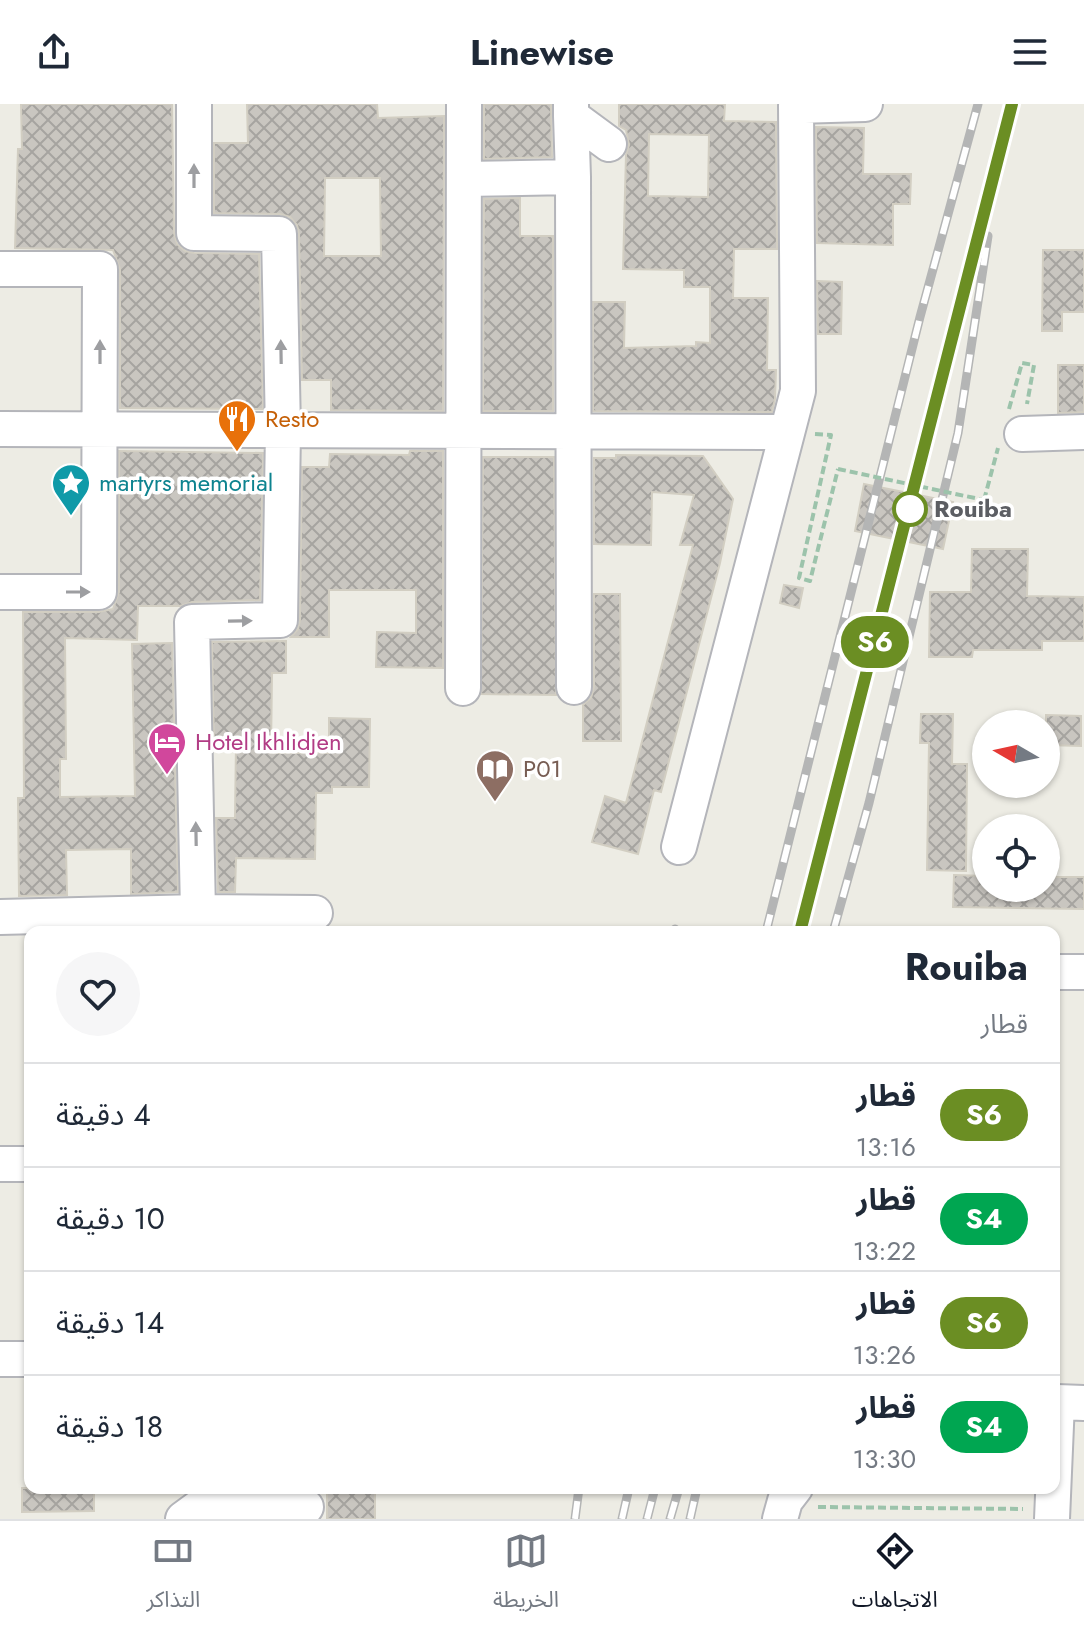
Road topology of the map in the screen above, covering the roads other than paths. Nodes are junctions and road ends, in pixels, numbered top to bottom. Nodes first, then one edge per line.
1 (194, 104) edge
2 (464, 104) edge
3 (865, 104) edge
4 (571, 110) edge
5 (609, 144) dead end
6 (573, 177) junction
7 (464, 179) junction
8 (0, 269) edge
9 (0, 429) edge
10 (100, 430) junction
11 (283, 430) junction
12 (463, 430) junction
13 (573, 431) junction
14 (785, 432) junction
15 (1084, 432) edge
16 (1022, 434) road end
17 (0, 592) edge
18 (574, 687) dead end
19 (463, 688) dead end
20 (679, 847) dead end
21 (198, 912) junction
22 (315, 913) dead end
23 (0, 917) edge
24 (1060, 972) edge
25 (1084, 972) edge
26 (0, 1164) edge
27 (24, 1164) edge
28 (0, 1359) edge
29 (24, 1359) edge
30 (1065, 1402) edge
31 (1060, 1437) edge
32 (1053, 1494) edge
33 (306, 1507) dead end
34 (183, 1519) edge
35 (1052, 1519) edge

11 -> 1 street
2 - 7 street
3 - 14 street
4 - 5 street
4 - 6 street
6 - 7 street
6 - 13 street
7 - 12 street
10 -> 8 street
9 - 10 street
10 - 11 street
17 -> 10 street
11 - 12 street
21 -> 11 street
12 - 13 street
12 - 19 street
13 - 14 street
13 - 18 street
14 - 20 street
15 - 16 street
21 - 22 street
21 - 23 street
24 - 25 street
26 - 27 street
28 - 29 street
30 - 31 street
32 - 35 street
33 - 34 street

